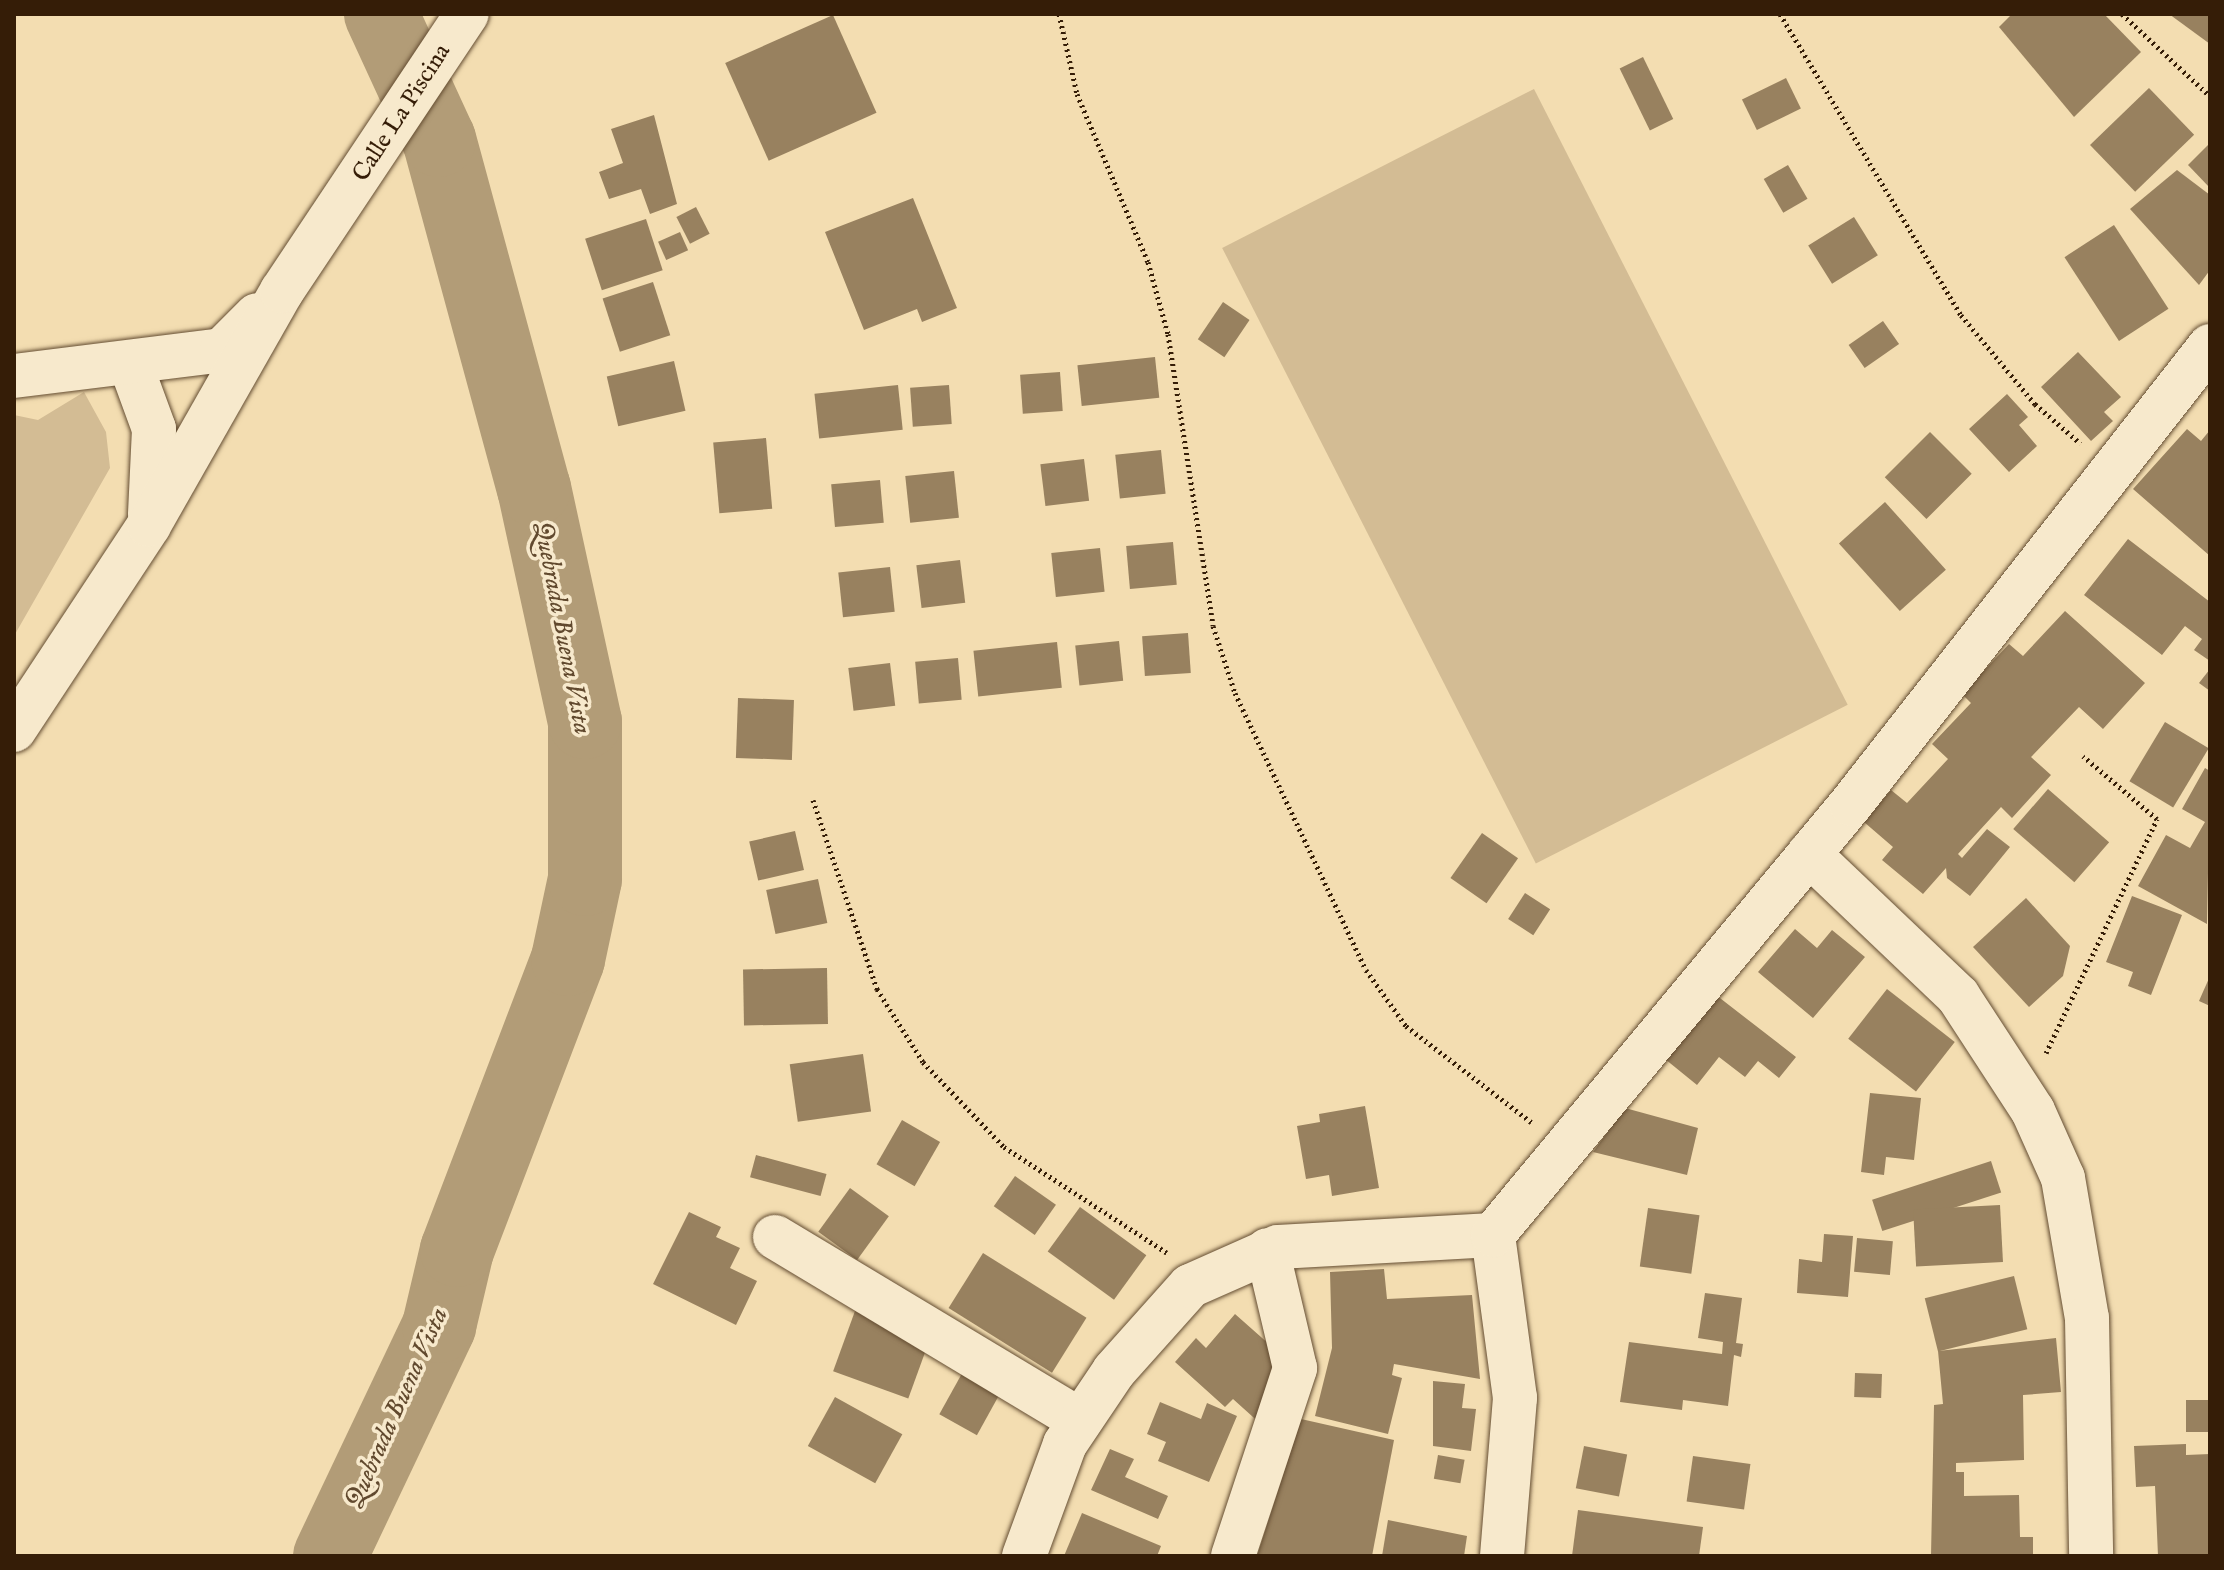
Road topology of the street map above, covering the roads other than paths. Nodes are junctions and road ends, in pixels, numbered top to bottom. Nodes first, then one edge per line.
1 (467, 14) edge
2 (282, 291) junction
3 (2210, 346) edge
4 (131, 366) junction
5 (14, 376) edge
6 (149, 525) junction
7 (14, 730) edge
8 (1809, 854) junction
9 (1493, 1235) junction
10 (775, 1237) dead end
11 (1267, 1250) junction
12 (1080, 1420) junction
13 (1024, 1556) edge
14 (1233, 1556) edge
15 (1502, 1556) edge
16 (2091, 1556) edge

1 - 2 street, Calle La Piscina
2 - 4 street
2 - 6 street
3 - 8 street
4 - 5 street
4 - 6 street
6 - 7 street
8 - 9 street
8 - 16 street
9 - 11 street
9 - 15 street
10 - 12 street
11 - 12 street
11 - 14 street
12 - 13 street

